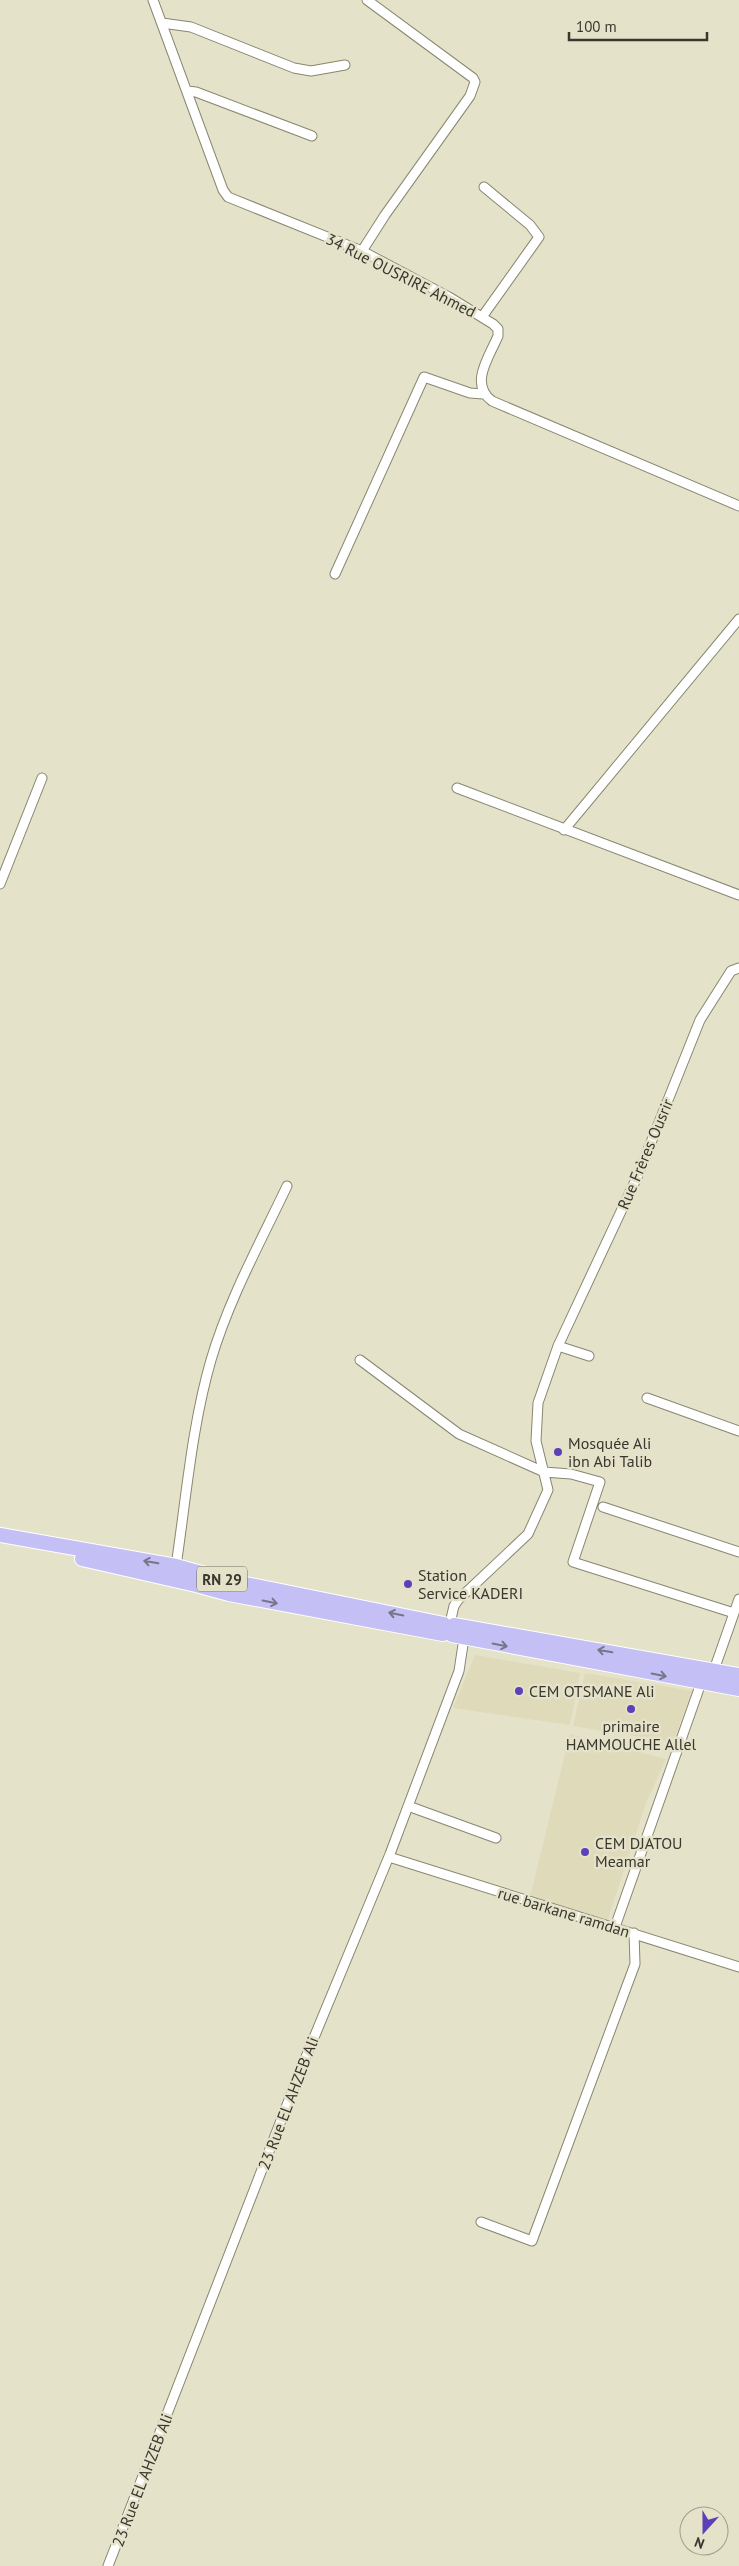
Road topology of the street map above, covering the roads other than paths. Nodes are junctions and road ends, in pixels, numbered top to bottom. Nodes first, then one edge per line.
1 (153, 0) edge
2 (367, 0) edge
3 (162, 24) junction
4 (344, 65) dead end
5 (187, 91) junction
6 (312, 136) dead end
7 (484, 187) dead end
8 (362, 251) junction
9 (482, 317) junction
10 (483, 394) junction
11 (739, 506) edge
12 (335, 574) dead end
13 (739, 619) edge
14 (42, 778) dead end
15 (457, 788) dead end
16 (564, 830) junction
17 (0, 884) edge
18 (739, 895) edge
19 (739, 968) edge
20 (287, 1186) dead end
21 (558, 1346) junction
22 (589, 1356) dead end
23 (360, 1360) dead end
24 (647, 1398) dead end
25 (739, 1431) edge
26 (544, 1472) junction
27 (603, 1507) dead end
28 (0, 1535) edge
29 (0, 1545) edge
30 (739, 1552) edge
31 (176, 1566) junction
32 (739, 1599) edge
33 (734, 1613) junction
34 (451, 1630) junction
35 (714, 1670) junction
36 (739, 1675) edge
37 (702, 1683) junction
38 (739, 1689) edge
39 (408, 1806) junction
40 (496, 1838) dead end
41 (389, 1858) junction
42 (615, 1927) junction
43 (634, 1933) junction
44 (739, 1967) edge
45 (481, 2222) dead end
46 (108, 2566) edge

1 - 3 street, 34 Rue OUSRIRE Ahmed
2 - 8 street
3 - 4 street
3 - 5 street, 34 Rue OUSRIRE Ahmed
5 - 6 street
5 - 8 street, 34 Rue OUSRIRE Ahmed
7 - 9 street
8 - 9 street, 34 Rue OUSRIRE Ahmed
9 - 10 street, 34 Rue OUSRIRE Ahmed
10 - 11 street
10 - 12 street
13 - 16 street
14 - 17 street
15 - 16 street
16 - 18 street
19 - 21 street, Rue Frères Ousrir
20 - 31 street
21 - 22 street
21 - 26 street, Rue Frères Ousrir
23 - 26 street
24 - 25 street
26 - 33 street
26 - 34 street, Rue Frères Ousrir
27 - 30 street
31 -> 28 highway, RN 29
29 -> 34 highway, RN 29
34 -> 31 highway, RN 29
32 - 33 street
33 - 35 street
35 -> 34 highway, RN 29
34 -> 37 highway, RN 29
34 - 39 street, 23 Rue EL AHZEB Ali
35 - 36 highway, RN 29
37 - 38 highway, RN 29
37 - 42 street
39 - 40 street
39 - 41 street, 23 Rue EL AHZEB Ali
41 - 42 street, rue barkane ramdan
41 - 46 street, 23 Rue EL AHZEB Ali
42 - 43 street, rue barkane ramdan
43 - 44 street, rue barkane ramdan
43 - 45 street

